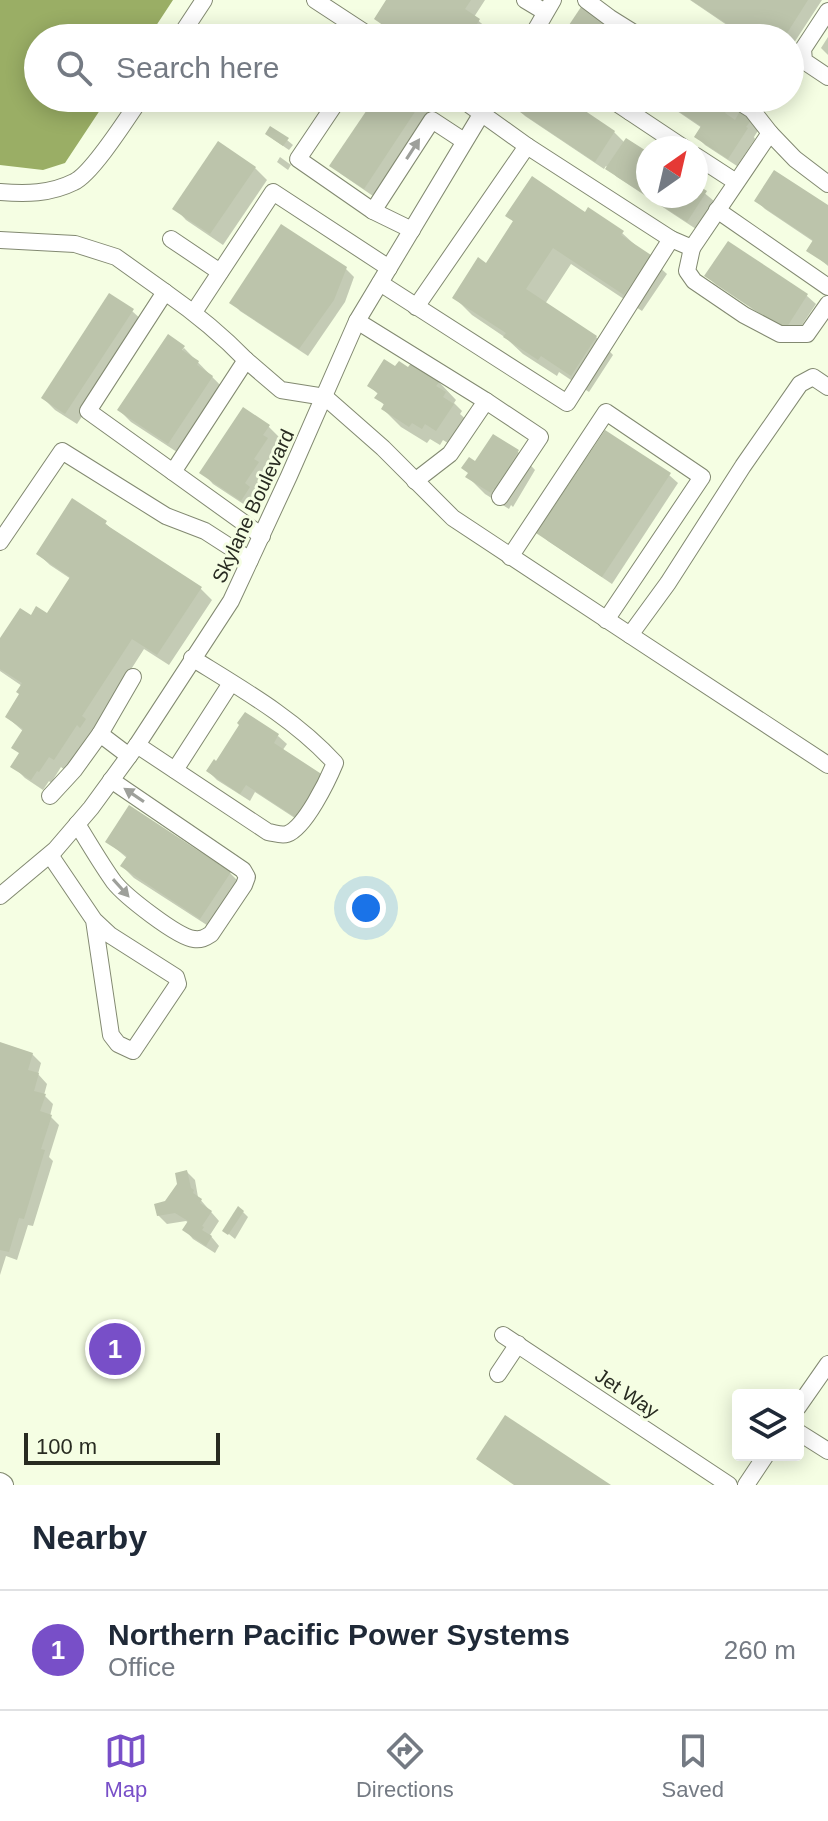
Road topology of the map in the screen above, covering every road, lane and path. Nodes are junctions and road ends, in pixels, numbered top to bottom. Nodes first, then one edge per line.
1 (204, 0) edge
2 (315, 0) edge
3 (525, 0) edge
4 (586, 0) edge
5 (549, 6) edge
6 (828, 11) edge
7 (188, 24) edge
8 (352, 24) edge
9 (539, 24) edge
10 (620, 24) edge
11 (804, 47) edge
12 (804, 61) edge
13 (828, 77) edge
14 (131, 112) edge
15 (330, 112) edge
16 (478, 112) edge
17 (642, 112) edge
18 (754, 112) edge
19 (480, 114) junction
20 (770, 133) junction
21 (670, 136) edge
22 (464, 141) junction
23 (527, 146) junction
24 (708, 164) edge
25 (736, 182) junction
26 (828, 184) edge
27 (0, 192) edge
28 (717, 210) junction
29 (373, 211) junction
30 (412, 230) junction
31 (171, 239) dead end
32 (671, 239) junction
33 (0, 240) edge
34 (692, 248) junction
35 (220, 272) junction
36 (385, 276) junction
37 (828, 287) edge
38 (165, 292) junction
39 (828, 304) edge
40 (416, 307) junction
41 (194, 312) junction
42 (357, 321) junction
43 (246, 360) junction
44 (828, 387) edge
45 (325, 397) junction
46 (486, 401) junction
47 (173, 472) junction
48 (415, 481) junction
49 (500, 497) dead end
50 (262, 536) junction
51 (0, 542) edge
52 (510, 557) junction
53 (250, 560) junction
54 (606, 620) junction
55 (630, 635) junction
56 (192, 658) junction
57 (133, 677) dead end
58 (231, 683) junction
59 (100, 734) junction
60 (133, 750) junction
61 (828, 765) edge
62 (175, 770) junction
63 (111, 780) junction
64 (50, 796) dead end
65 (77, 824) junction
66 (50, 855) junction
67 (0, 896) edge
68 (94, 920) junction
69 (503, 1335) dead end
70 (518, 1344) junction
71 (828, 1364) edge
72 (498, 1374) dead end
73 (804, 1398) edge
74 (804, 1436) edge
75 (828, 1451) edge
76 (762, 1461) edge
77 (729, 1485) edge
78 (746, 1485) edge

1 - 7 street
2 - 8 street
3 - 5 street
4 - 10 street
5 - 9 street
6 - 11 street
12 - 13 street
14 - 27 street
15 - 29 street
16 - 19 street
17 - 21 street
18 - 20 street
19 - 22 street, Skylane Boulevard
19 - 23 street
20 - 25 street
20 - 26 street
29 -> 22 street
22 - 30 street, Skylane Boulevard
23 - 32 street
23 - 40 street
24 - 25 street
25 - 28 street
28 - 34 street
28 - 37 street
29 - 30 street
30 - 36 street, Skylane Boulevard
31 - 35 street
32 - 34 street
32 - 40 street
33 - 38 street
34 - 39 street
35 - 36 street
35 - 41 street
36 - 40 street
36 - 42 street, Skylane Boulevard
38 - 41 street
38 - 47 street
41 - 43 street
42 - 45 street, Skylane Boulevard
42 - 46 street
43 - 45 street
43 - 47 street
44 - 55 street
45 - 48 street
45 - 50 street, Skylane Boulevard
46 - 48 street
46 - 49 street
47 - 50 street
48 - 52 street
50 - 53 street, Skylane Boulevard
51 - 53 street
52 - 54 street
52 - 54 street
53 - 56 street, Skylane Boulevard
54 - 55 street
55 - 61 street
56 - 58 street
56 - 60 street, Skylane Boulevard
57 - 59 street
58 - 62 street
58 - 62 street
59 - 60 street
59 - 64 street
60 - 62 street
60 - 63 street, Skylane Boulevard
63 - 65 street, Skylane Boulevard
65 -> 63 street
65 - 66 street, Skylane Boulevard
66 - 67 street, Skylane Boulevard
66 - 68 street
68 - 68 street
69 - 70 street, Jet Way
70 - 72 street
70 - 77 street, Jet Way
71 - 73 street
74 - 75 street
76 - 78 street

